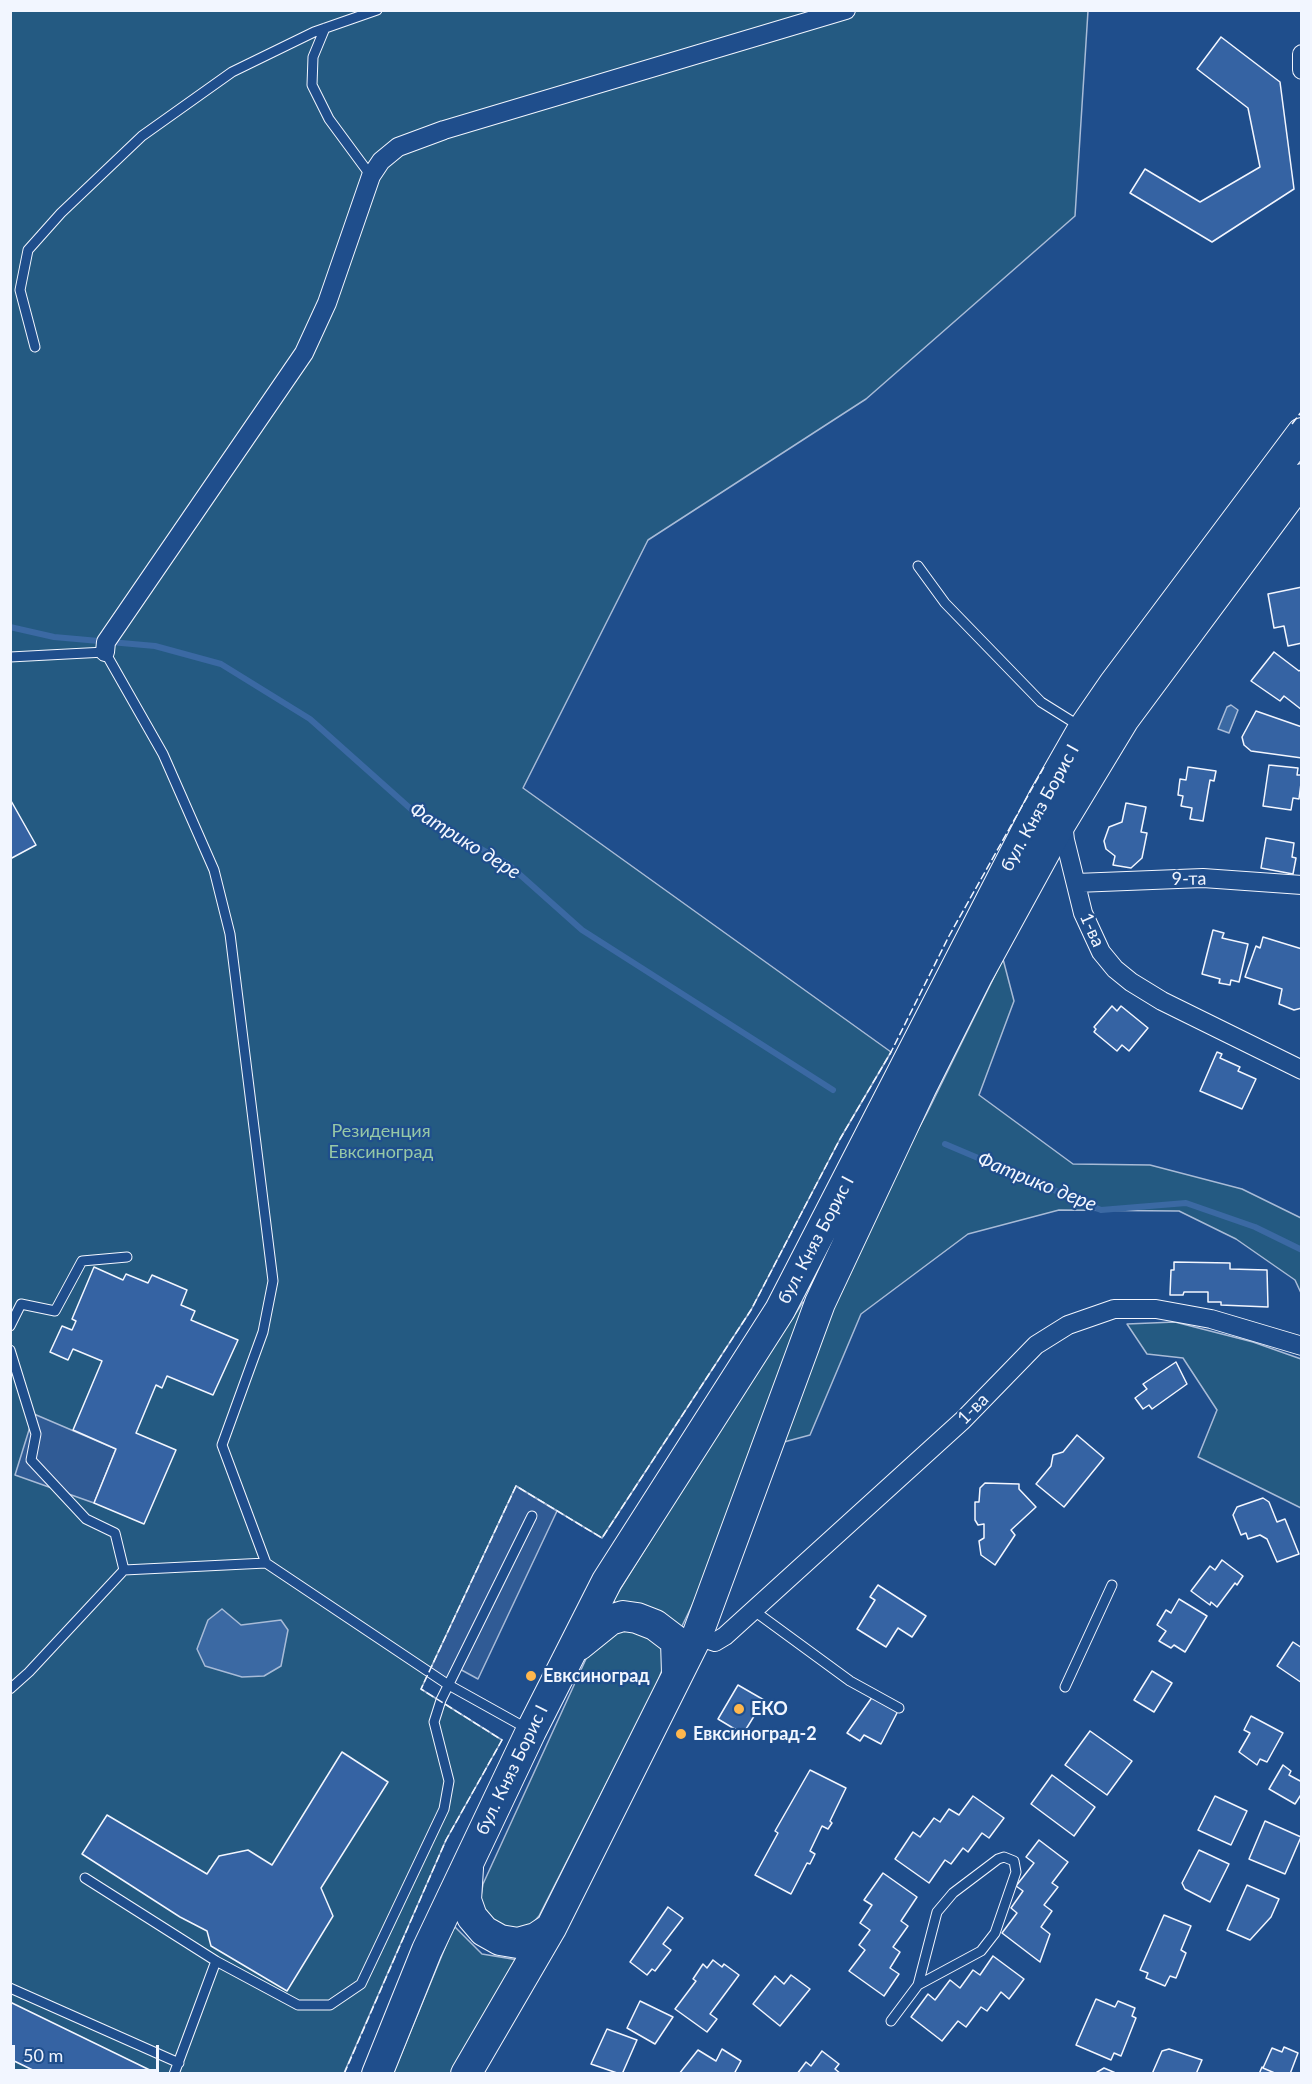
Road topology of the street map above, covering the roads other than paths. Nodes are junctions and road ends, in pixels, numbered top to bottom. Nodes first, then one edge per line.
1 (377, 10) edge
2 (846, 10) edge
3 (325, 28) junction
4 (1302, 54) edge
5 (1302, 70) edge
6 (371, 176) junction
7 (34, 346) dead end
8 (1302, 434) edge
9 (1302, 479) edge
10 (918, 566) dead end
11 (105, 652) junction
12 (10, 657) edge
13 (1083, 729) junction
14 (1063, 820) junction
15 (1076, 883) junction
16 (1301, 885) edge
17 (1302, 1070) edge
18 (127, 1257) dead end
19 (10, 1326) edge
20 (1302, 1346) edge
21 (10, 1350) edge
22 (532, 1516) dead end
23 (266, 1563) junction
24 (124, 1570) junction
25 (1112, 1585) dead end
26 (753, 1610) junction
27 (697, 1636) junction
28 (569, 1654) junction
29 (677, 1674) junction
30 (447, 1684) junction
31 (1065, 1687) dead end
32 (10, 1689) edge
33 (899, 1708) dead end
34 (531, 1731) junction
35 (469, 1862) junction
36 (85, 1878) dead end
37 (551, 1928) junction
38 (216, 1961) junction
39 (918, 1985) junction
40 (10, 1988) edge
41 (891, 2022) dead end
42 (179, 2063) junction
43 (174, 2073) edge
44 (377, 2073) edge
45 (466, 2073) edge

1 - 3 lane
2 - 6 street
3 - 6 lane
3 - 7 lane
4 - 5 street
6 - 11 street
8 - 13 highway, бул. Княз Борис I
9 - 14 highway, бул. Княз Борис I
10 - 13 lane
11 - 12 lane
11 - 23 lane
13 - 28 highway, бул. Княз Борис I
14 - 15 street, 1-ва
14 - 27 highway, бул. Княз Борис I
15 - 16 street, 9-та
15 - 17 street, 1-ва
18 - 19 lane
20 - 26 street, 1-ва
21 - 24 lane
22 - 30 lane
23 - 24 lane
23 - 30 lane
24 - 32 lane
25 - 31 lane
26 - 27 street, 1-ва
26 - 33 lane
27 - 29 highway, бул. Княз Борис I
28 - 29 highway
28 - 34 highway, бул. Княз Борис I
29 - 37 highway, бул. Княз Борис I
30 - 34 lane
30 - 38 lane
34 - 35 highway, бул. Княз Борис I
35 - 37 highway
35 - 44 highway, бул. Княз Борис I
36 - 38 lane
37 - 45 highway, бул. Княз Борис I
38 - 42 lane
39 - 39 lane
39 - 41 lane
40 - 42 lane
42 - 43 lane

